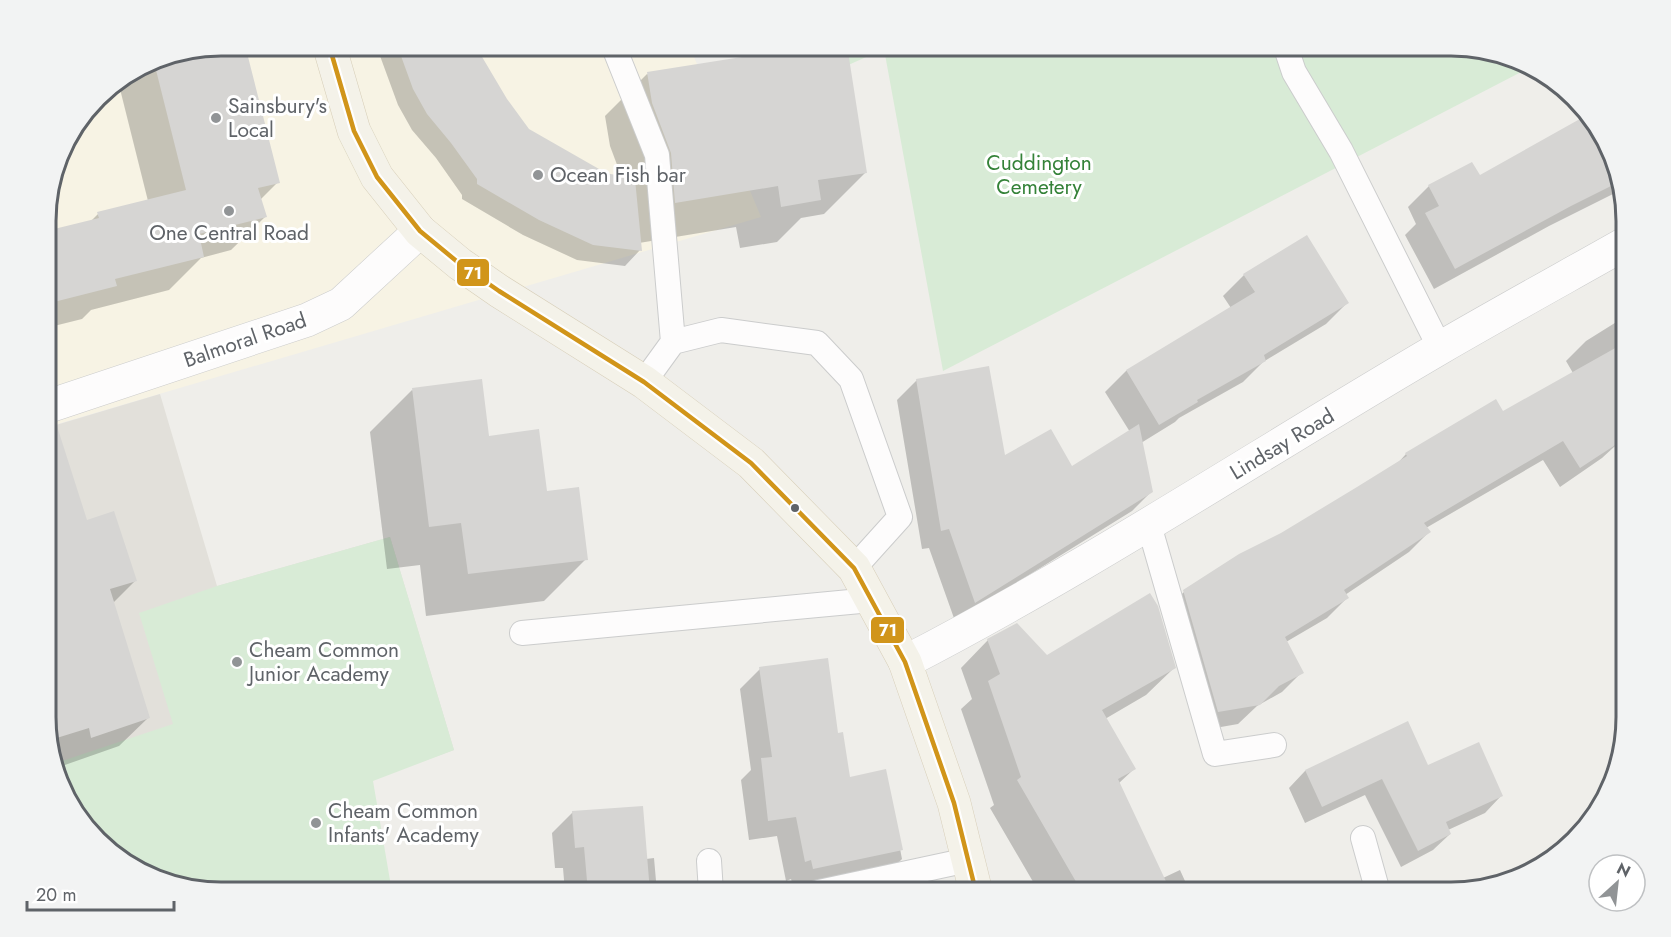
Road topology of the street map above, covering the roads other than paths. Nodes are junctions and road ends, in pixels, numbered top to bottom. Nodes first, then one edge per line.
1 (332, 56) edge
2 (617, 56) edge
3 (1289, 56) edge
4 (420, 231) junction
5 (1615, 249) edge
6 (673, 342) junction
7 (1440, 348) junction
8 (644, 382) junction
9 (56, 404) edge
10 (1149, 525) junction
11 (854, 568) junction
12 (871, 600) junction
13 (522, 633) dead end
14 (905, 662) junction
15 (1274, 745) dead end
16 (1363, 838) dead end
17 (968, 860) junction
18 (709, 861) dead end
19 (868, 881) edge
20 (973, 881) edge
21 (1375, 881) edge
22 (710, 882) edge

1 - 4 main road
2 - 6 lane
3 - 7 lane
4 - 8 main road
4 - 9 street, Balmoral Road
5 - 7 street, Lindsay Road
6 - 8 lane
6 - 11 lane
7 - 10 street, Lindsay Road
8 - 11 main road
10 - 14 street, Lindsay Road
10 - 15 lane
11 - 12 main road
12 - 13 lane
12 - 14 main road
14 - 17 main road
16 - 21 lane
17 - 19 lane
17 - 20 main road
18 - 22 lane

